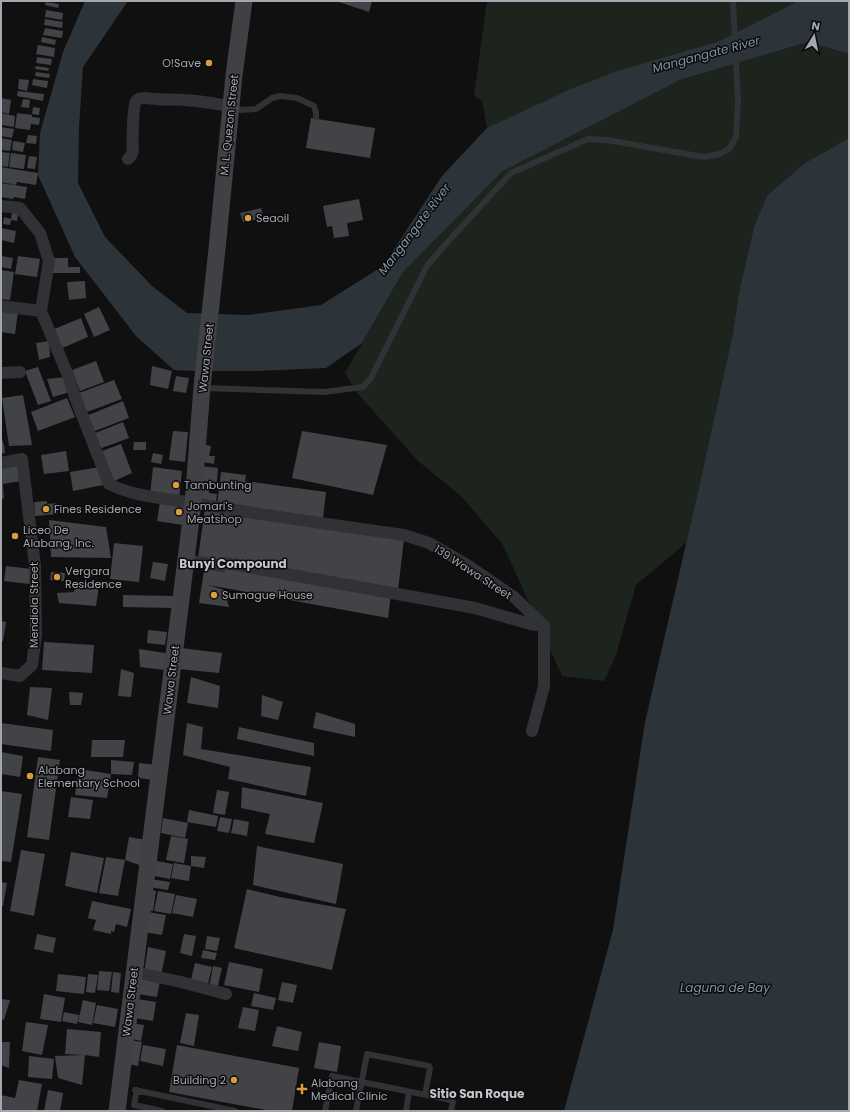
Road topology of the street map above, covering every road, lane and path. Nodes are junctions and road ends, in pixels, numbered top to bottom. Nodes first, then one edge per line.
1 (244, 1) edge
2 (733, 1) edge
3 (231, 107) junction
4 (316, 117) dead end
5 (128, 159) dead end
6 (1, 206) edge
7 (217, 249) joint
8 (1, 306) edge
9 (41, 311) junction
10 (20, 372) dead end
11 (1, 373) edge
12 (203, 383) junction
13 (1, 463) edge
14 (193, 504) junction
15 (186, 560) junction
16 (544, 626) junction
17 (1, 673) edge
18 (532, 732) dead end
19 (134, 972) junction
20 (226, 994) dead end
21 (362, 1082) junction
22 (408, 1092) junction
23 (425, 1095) junction
24 (220, 1110) edge
25 (116, 1111) edge
26 (162, 1111) edge
27 (235, 1111) edge
28 (325, 1111) edge
29 (356, 1111) edge
30 (406, 1111) edge
31 (451, 1111) edge

1 - 3 main road, M. L. Quezon Street
2 - 12 lane
3 - 4 lane
3 - 5 street
3 - 7 main road, M. L. Quezon Street
6 - 9 street
7 - 12 main road, Wawa Street
8 - 9 street
9 - 14 street, 139 Wawa Street
10 - 11 street
12 - 14 main road, Wawa Street
13 - 17 street, Mendiola Street
14 - 15 main road, Wawa Street
14 - 16 street, 139 Wawa Street
15 - 16 street
15 - 19 main road, Wawa Street
16 - 18 street
19 - 20 street
19 - 25 main road, Wawa Street
21 - 22 lane
21 - 23 lane
21 - 28 lane
21 - 29 lane
22 - 23 lane
22 - 30 lane
23 - 31 lane
24 - 26 lane
24 - 27 lane

